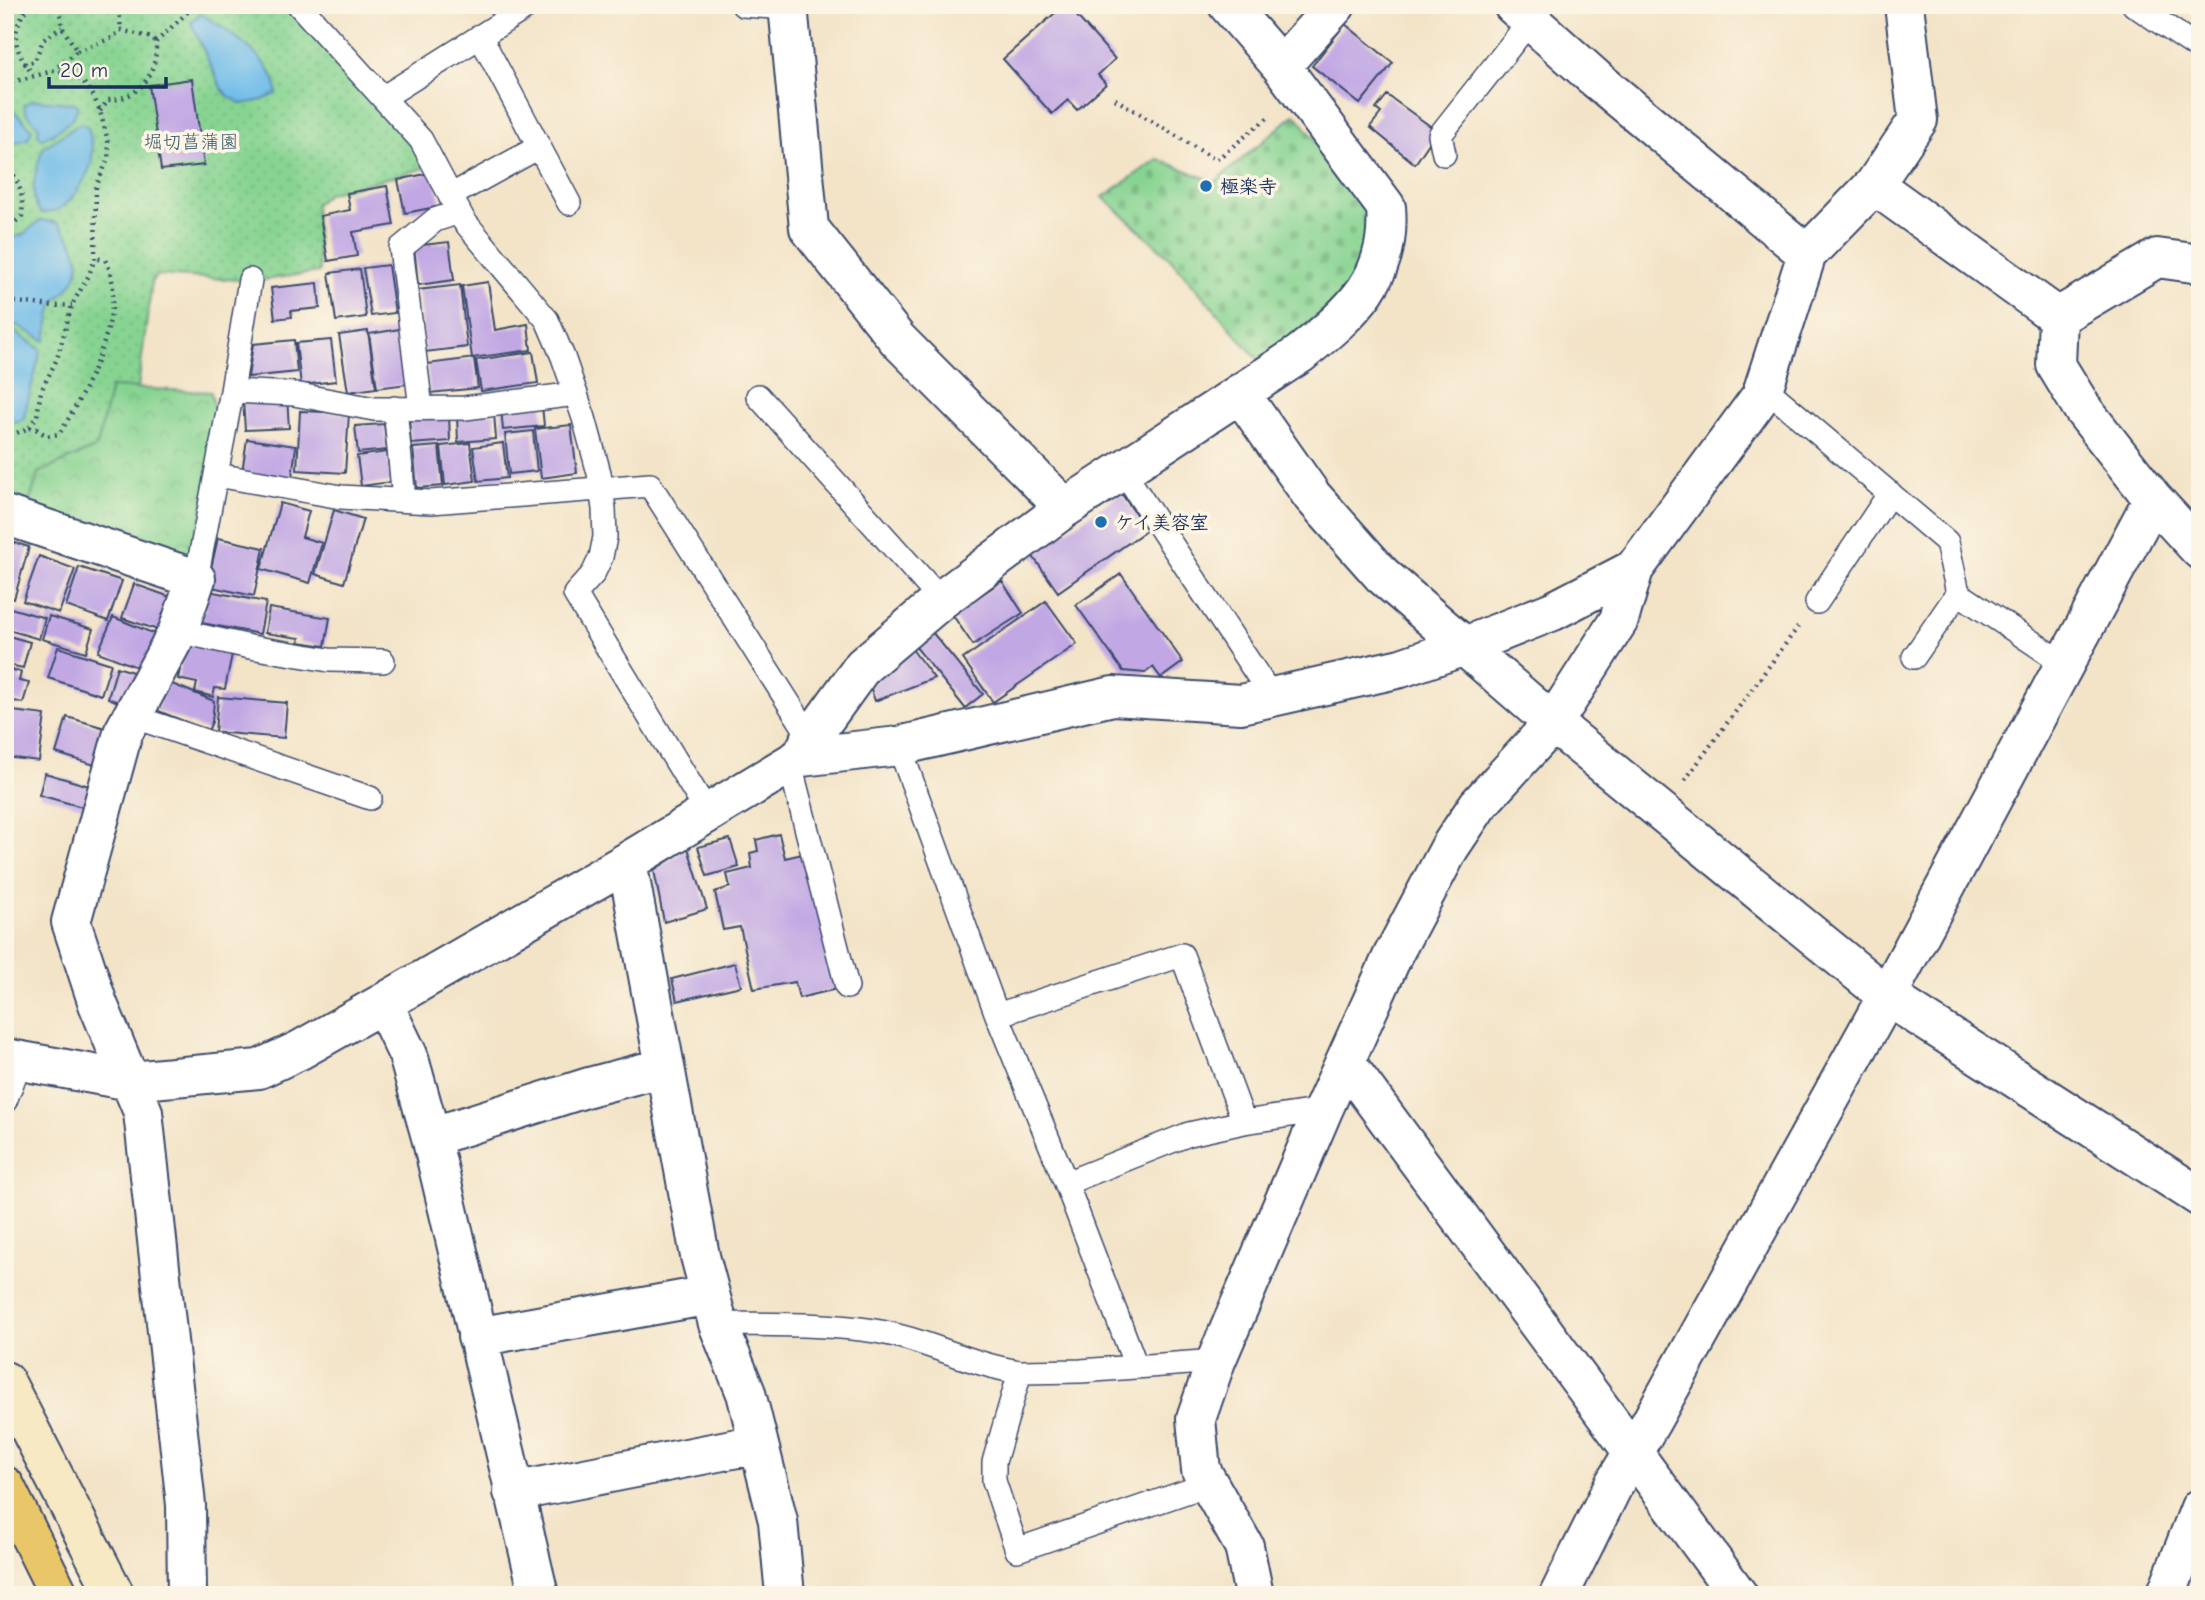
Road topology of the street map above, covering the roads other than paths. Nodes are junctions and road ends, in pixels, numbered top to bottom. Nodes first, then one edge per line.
1 (299, 5) edge
2 (530, 5) edge
3 (743, 5) edge
4 (1228, 5) edge
5 (1336, 5) edge
6 (1904, 5) edge
7 (2134, 5) edge
8 (788, 7) edge
9 (1521, 13) edge
10 (480, 36) junction
11 (2200, 49) edge
12 (1290, 79) junction
13 (384, 97) junction
14 (540, 147) junction
15 (1444, 154) dead end
16 (1874, 185) junction
17 (569, 203) dead end
18 (454, 204) junction
19 (1807, 254) junction
20 (2200, 264) edge
21 (250, 280) dead end
22 (2058, 317) junction
23 (1765, 388) junction
24 (232, 391) junction
25 (1240, 393) junction
26 (576, 394) junction
27 (758, 396) dead end
28 (395, 408) junction
29 (421, 408) junction
30 (1123, 471) junction
31 (217, 475) junction
32 (602, 489) junction
33 (1890, 494) junction
34 (2153, 499) junction
35 (404, 500) junction
36 (1065, 508) junction
37 (5, 515) edge
38 (2200, 550) edge
39 (1634, 569) junction
40 (196, 579) junction
41 (1958, 593) junction
42 (941, 600) junction
43 (1817, 601) road end
44 (178, 631) junction
45 (1465, 646) junction
46 (1914, 657) dead end
47 (383, 662) dead end
48 (2065, 664) junction
49 (1272, 697) junction
50 (132, 716) junction
51 (1553, 723) junction
52 (899, 746) junction
53 (801, 753) junction
54 (370, 798) dead end
55 (707, 812) junction
56 (627, 862) junction
57 (847, 986) dead end
58 (1886, 996) junction
59 (383, 1003) junction
60 (997, 1015) junction
61 (13, 1060) edge
62 (1346, 1063) junction
63 (665, 1067) junction
64 (131, 1081) junction
65 (5, 1101) edge
66 (1323, 1110) junction
67 (1244, 1122) junction
68 (431, 1138) junction
69 (1066, 1183) junction
70 (2200, 1197) edge
71 (714, 1309) junction
72 (477, 1337) junction
73 (1216, 1361) junction
74 (1136, 1366) junction
75 (1020, 1372) junction
76 (5, 1381) edge
77 (758, 1444) junction
78 (1632, 1452) junction
79 (1209, 1483) junction
80 (5, 1486) edge
81 (513, 1492) junction
82 (2200, 1508) edge
83 (59, 1595) edge
84 (115, 1595) edge
85 (187, 1595) edge
86 (538, 1595) edge
87 (785, 1595) edge
88 (1254, 1595) edge
89 (1559, 1595) edge
90 (1738, 1595) edge
91 (2166, 1595) edge

1 - 13 lane
2 - 10 lane
3 - 8 lane
4 - 12 street
5 - 12 street
6 - 16 street
7 - 11 lane
8 - 36 street
9 - 15 lane
9 - 19 street
10 - 13 lane
10 - 14 lane
12 - 25 street
13 - 18 lane
14 - 17 lane
14 - 18 lane
16 - 19 street
16 - 22 street
18 - 26 lane
18 - 29 lane
19 - 23 street
20 - 22 street
21 - 24 lane
22 - 34 street
23 - 33 lane
23 - 39 street
24 - 28 lane
24 - 31 lane
25 - 30 street
25 - 45 street
26 - 29 lane
26 - 32 lane
27 - 42 lane
28 - 29 lane
28 - 35 lane
30 - 36 street
30 - 49 lane
31 - 35 lane
31 - 40 lane
32 - 35 lane
32 - 53 lane
32 - 55 lane
33 - 41 lane
33 - 43 lane
34 - 38 street
34 - 48 street
36 - 42 street
37 - 40 street
39 - 45 street
39 - 51 street
40 - 44 street
41 - 46 lane
41 - 48 lane
42 - 53 street
44 - 47 lane
44 - 50 street
45 - 49 street
45 - 51 street
48 - 58 street
49 - 52 street
50 - 54 lane
50 - 64 street
51 - 58 street
51 - 62 street
52 - 53 street
52 - 60 lane
53 - 55 street
53 - 57 lane
55 - 56 street
56 - 59 street
56 - 63 street
58 - 70 street
58 - 78 street
59 - 64 street
59 - 68 street
60 - 67 lane
60 - 69 lane
61 - 64 street
61 - 65 lane
62 - 66 street
62 - 78 street
63 - 68 street
63 - 71 street
64 - 85 street
66 - 67 lane
66 - 73 street
67 - 69 lane
68 - 72 street
69 - 74 lane
71 - 72 street
71 - 75 lane
71 - 77 street
72 - 81 street
73 - 74 lane
73 - 79 street
74 - 75 lane
75 - 79 lane
76 - 84 main road
77 - 81 street
77 - 87 street
78 - 89 street
78 - 90 street
79 - 88 street
80 - 83 highway
81 - 86 street
82 - 91 street

